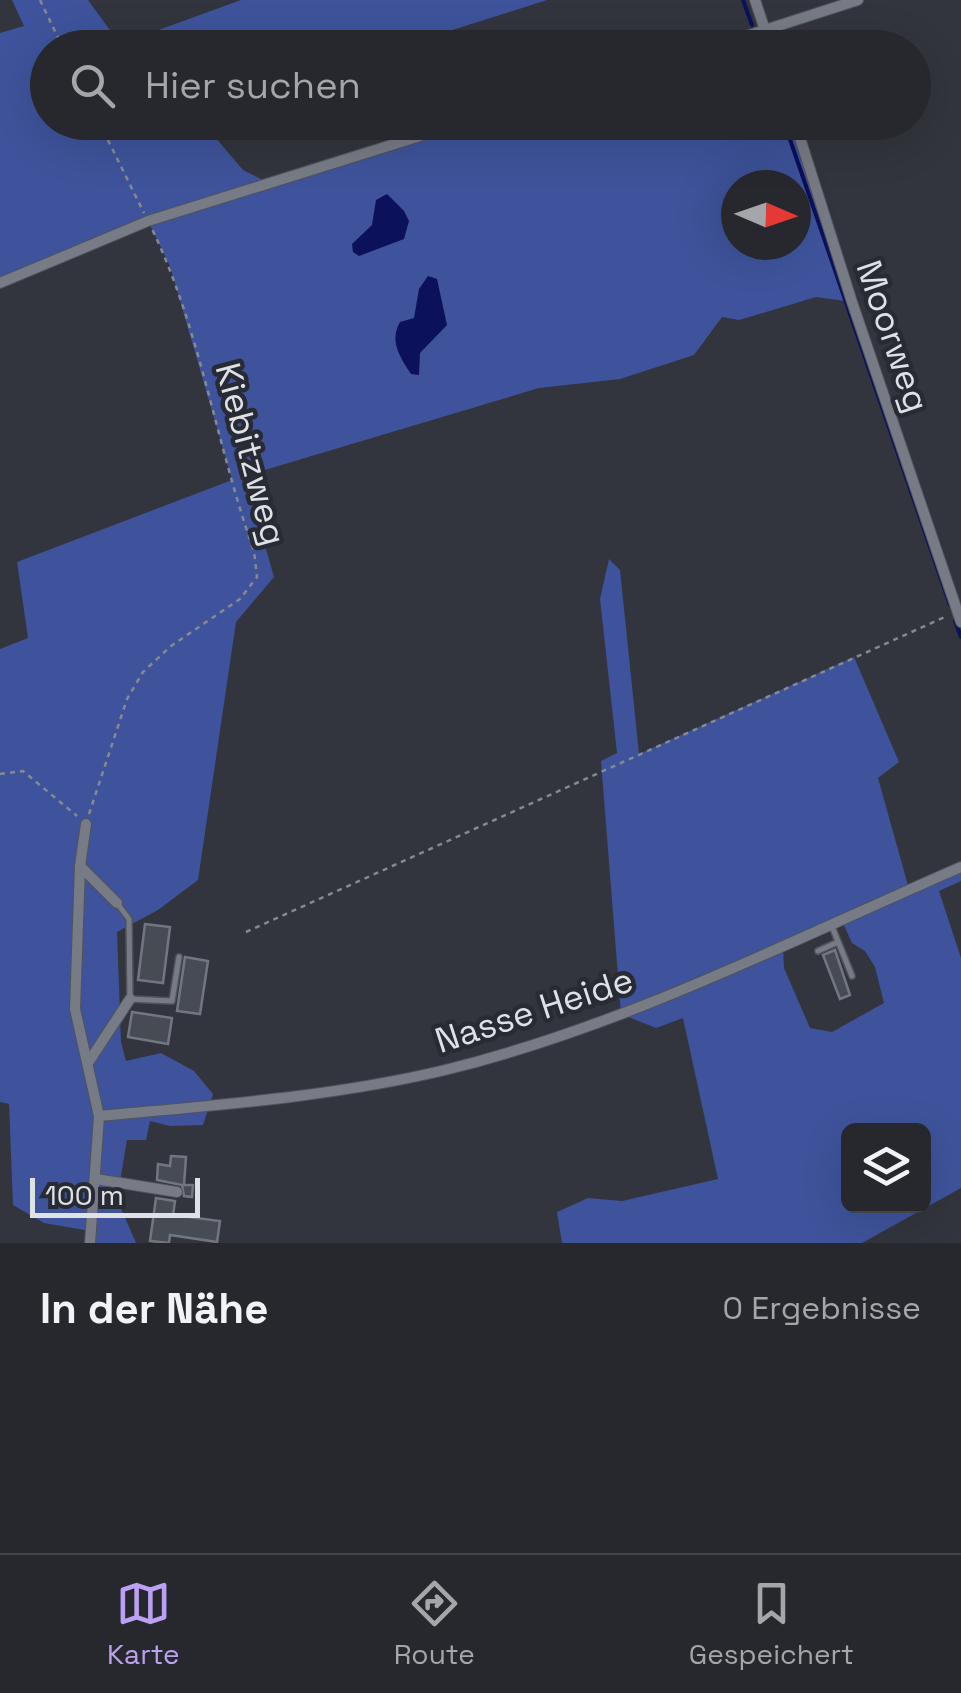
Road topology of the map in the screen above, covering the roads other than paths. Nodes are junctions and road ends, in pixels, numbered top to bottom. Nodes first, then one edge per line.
1 (755, 0) edge
2 (858, 0) edge
3 (765, 30) joint
4 (408, 140) edge
5 (800, 140) edge
6 (0, 282) edge
7 (959, 617) edge
8 (86, 824) road end
9 (80, 866) junction
10 (961, 867) edge
11 (117, 903) joint
12 (830, 924) junction
13 (838, 942) junction
14 (818, 951) dead end
15 (179, 957) dead end
16 (852, 976) dead end
17 (130, 999) junction
18 (88, 1064) junction
19 (99, 1116) junction
20 (96, 1179) junction
21 (176, 1192) dead end
22 (90, 1243) edge

1 - 3 street
2 - 3 street
4 - 6 street
5 - 7 street, Moorweg
8 - 9 street
9 - 11 street
9 - 18 street
10 - 12 street, Nasse Heide
11 - 17 lane
12 - 13 lane
12 - 19 street, Nasse Heide
13 - 14 lane
13 - 16 lane
15 - 17 lane
17 - 18 street
18 - 19 street
19 - 20 street
20 - 21 street
20 - 22 street

